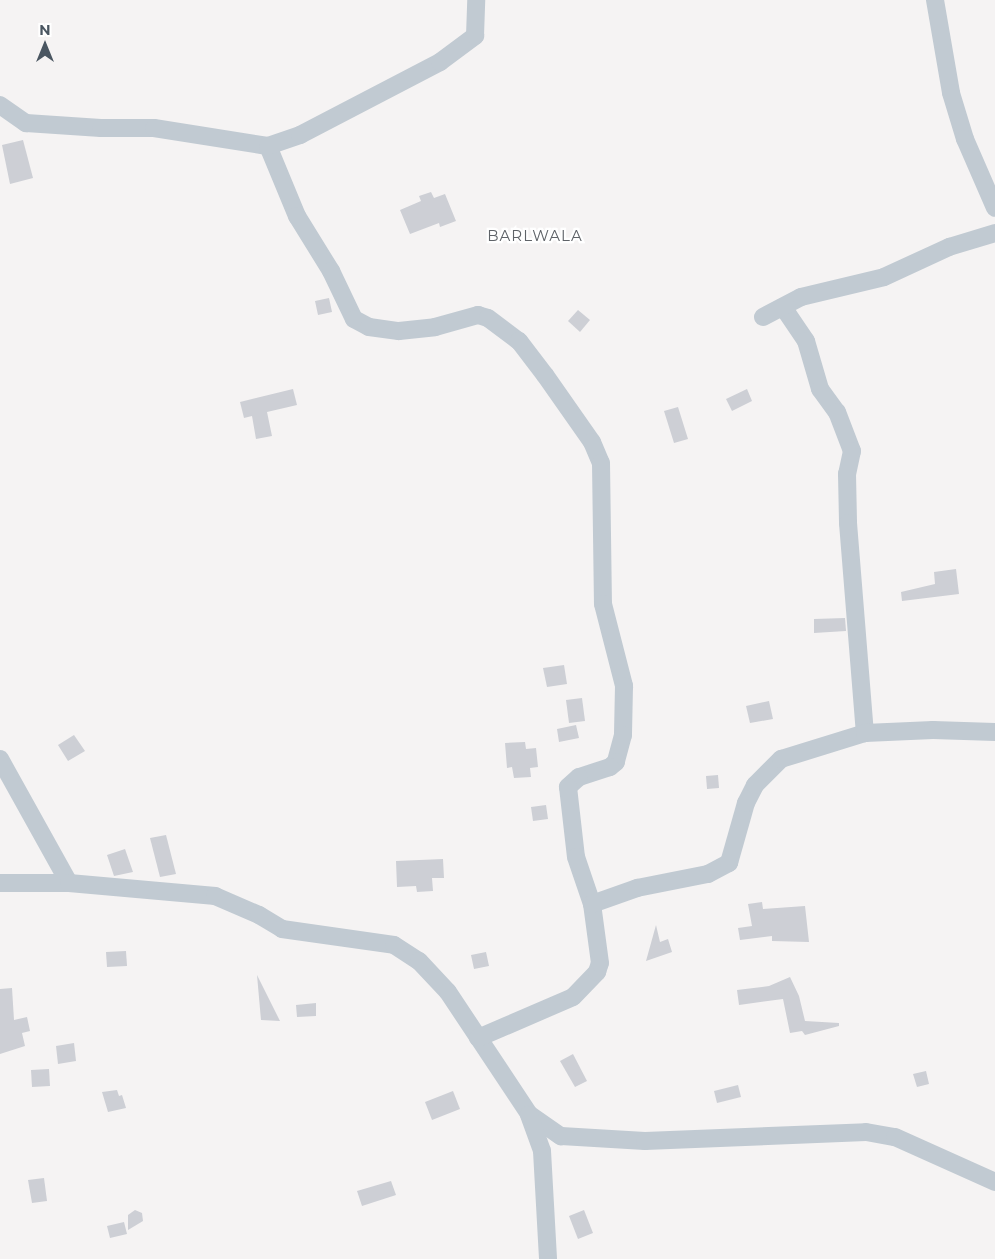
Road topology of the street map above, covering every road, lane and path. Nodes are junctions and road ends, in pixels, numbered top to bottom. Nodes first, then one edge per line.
1 (476, 0) edge
2 (935, 0) edge
3 (0, 104) edge
4 (268, 146) junction
5 (995, 208) edge
6 (995, 233) edge
7 (783, 307) junction
8 (763, 317) dead end
9 (995, 732) edge
10 (865, 733) junction
11 (0, 759) edge
12 (0, 883) edge
13 (70, 883) junction
14 (592, 904) junction
15 (478, 1038) junction
16 (529, 1114) junction
17 (995, 1182) edge
18 (548, 1259) edge

1 - 4 street
2 - 5 street
3 - 4 street
4 - 14 street
6 - 7 street
7 - 8 street
7 - 10 street
9 - 10 street
10 - 14 street
11 - 13 street
12 - 13 street
13 - 15 street
14 - 15 street
15 - 16 street
16 - 17 street
16 - 18 street

